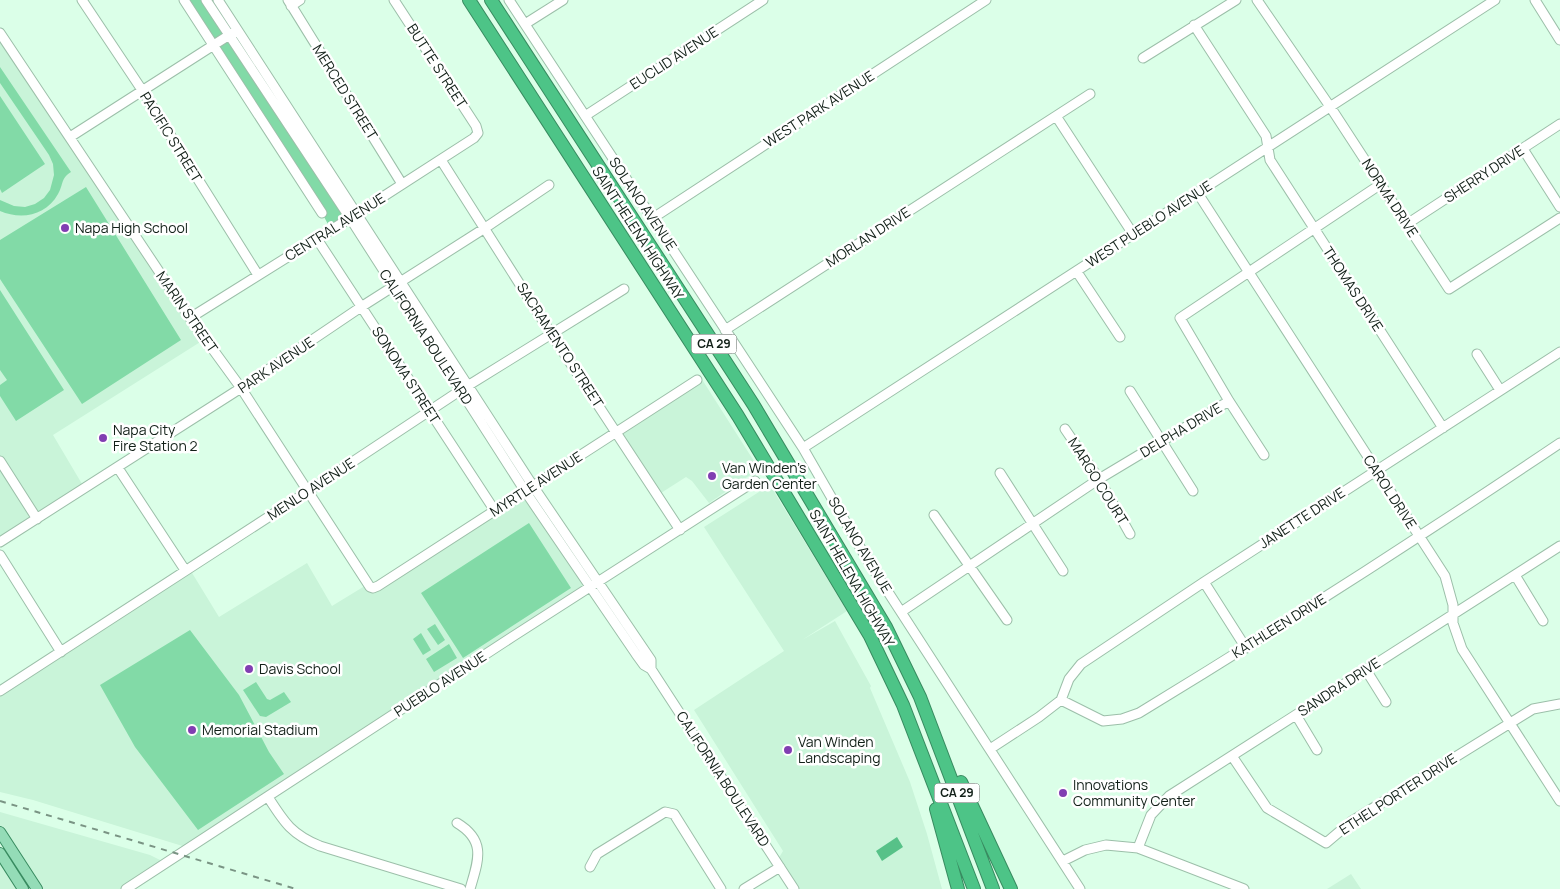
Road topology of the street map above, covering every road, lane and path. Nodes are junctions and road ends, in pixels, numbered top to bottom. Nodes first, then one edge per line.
1 (82, 0) edge
2 (184, 0) edge
3 (206, 0) edge
4 (218, 0) edge
5 (300, 0) edge
6 (394, 0) edge
7 (460, 0) edge
8 (469, 0) edge
9 (491, 0) edge
10 (509, 0) edge
11 (563, 0) edge
12 (763, 0) edge
13 (986, 0) edge
14 (1236, 0) edge
15 (1257, 0) edge
16 (1495, 0) edge
17 (1535, 0) edge
18 (290, 3) edge
19 (525, 24) junction
20 (1194, 25) junction
21 (0, 33) edge
22 (233, 33) junction
23 (1560, 40) edge
24 (213, 45) junction
25 (1143, 58) dead end
26 (509, 62) junction
27 (142, 90) junction
28 (1090, 94) dead end
29 (1331, 108) junction
30 (585, 116) junction
31 (1056, 116) junction
32 (1560, 124) edge
33 (478, 132) joint
34 (70, 137) junction
35 (1268, 148) junction
36 (1523, 149) junction
37 (441, 160) junction
38 (402, 184) junction
39 (1381, 184) junction
40 (549, 185) dead end
41 (1197, 192) junction
42 (1560, 207) edge
43 (322, 213) dead end
44 (354, 216) junction
45 (653, 218) junction
46 (1560, 218) edge
47 (1407, 224) junction
48 (485, 228) junction
49 (1314, 228) junction
50 (1133, 234) junction
51 (317, 238) junction
52 (1248, 271) junction
53 (1077, 272) junction
54 (258, 275) junction
55 (397, 286) junction
56 (624, 289) dead end
57 (362, 307) junction
58 (190, 318) junction
59 (725, 330) junction
60 (552, 335) junction
61 (1120, 337) dead end
62 (1560, 352) edge
63 (1477, 354) dead end
64 (697, 380) dead end
65 (242, 388) junction
66 (464, 388) junction
67 (1500, 390) junction
68 (1130, 391) dead end
69 (1229, 401) junction
70 (430, 412) junction
71 (1442, 428) junction
72 (1065, 429) dead end
73 (617, 433) junction
74 (1163, 442) junction
75 (1560, 443) edge
76 (803, 448) junction
77 (1264, 454) dead end
78 (0, 462) edge
79 (118, 468) junction
80 (1376, 471) junction
81 (1000, 473) dead end
82 (1099, 479) junction
83 (756, 481) dead end
84 (529, 489) junction
85 (1192, 491) dead end
86 (307, 492) junction
87 (495, 511) junction
88 (934, 515) dead end
89 (37, 519) junction
90 (1032, 523) junction
91 (680, 530) junction
92 (1130, 534) dead end
93 (1420, 537) junction
94 (0, 542) edge
95 (1560, 546) edge
96 (0, 555) edge
97 (969, 567) junction
98 (185, 570) junction
99 (1063, 571) dead end
100 (1515, 575) junction
101 (1204, 582) junction
102 (595, 585) junction
103 (375, 588) joint
104 (901, 612) junction
105 (1452, 615) junction
106 (1006, 620) dead end
107 (1543, 621) dead end
108 (1246, 648) junction
109 (61, 652) junction
110 (1366, 670) junction
111 (0, 691) edge
112 (920, 697) junction
113 (1061, 700) junction
114 (1386, 702) dead end
115 (1560, 704) edge
116 (1296, 715) junction
117 (1510, 722) junction
118 (918, 742) junction
119 (990, 748) junction
120 (1317, 750) dead end
121 (1232, 756) junction
122 (268, 796) junction
123 (1560, 801) edge
124 (457, 823) dead end
125 (0, 832) edge
126 (1138, 848) junction
127 (0, 853) edge
128 (1063, 861) junction
129 (590, 867) dead end
130 (780, 867) junction
131 (23, 889) edge
132 (37, 889) edge
133 (126, 889) edge
134 (461, 889) edge
135 (470, 889) edge
136 (721, 889) edge
137 (744, 889) edge
138 (794, 889) edge
139 (958, 889) edge
140 (974, 889) edge
141 (994, 889) edge
142 (1010, 889) edge
143 (1080, 889) edge
144 (1244, 889) edge

1 - 27 street, PACIFIC STREET
2 - 24 street
3 - 22 street, CALIFORNIA BOULEVARD
4 - 22 street, CALIFORNIA BOULEVARD
5 - 18 street
6 - 33 street, BUTTE STREET
7 - 26 highway
8 - 26 highway, SAINT HELENA HIGHWAY / CA 29
9 - 112 highway, SAINT HELENA HIGHWAY / CA 29
10 - 19 street, SOLANO AVENUE
11 - 19 street
12 - 30 street, EUCLID AVENUE
13 - 45 street, WEST PARK AVENUE
14 - 20 street
15 - 29 street, NORMA DRIVE
16 - 29 street, WEST PUEBLO AVENUE
17 - 23 street
18 - 38 street, MERCED STREET
19 - 30 street, SOLANO AVENUE
20 - 25 street
20 - 35 street, THOMAS DRIVE
21 - 34 street, MARIN STREET
22 - 24 street
22 - 44 street, CALIFORNIA BOULEVARD
24 - 27 street
24 - 43 street
26 - 118 highway, SAINT HELENA HIGHWAY / CA 29
27 - 34 street
27 - 54 street, PACIFIC STREET
28 - 31 street, MORLAN DRIVE
29 - 35 street, WEST PUEBLO AVENUE
29 - 39 street, NORMA DRIVE
30 - 45 street, SOLANO AVENUE
31 - 50 street
31 - 59 street, MORLAN DRIVE
32 - 36 street, SHERRY DRIVE
33 - 37 street, CENTRAL AVENUE
34 - 58 street, MARIN STREET
35 - 41 street, WEST PUEBLO AVENUE
35 - 49 street, THOMAS DRIVE
36 - 42 street
36 - 47 street, SHERRY DRIVE
37 - 38 street, CENTRAL AVENUE
37 - 48 street, SACRAMENTO STREET
38 - 44 street, CENTRAL AVENUE
39 - 47 street, NORMA DRIVE
39 - 49 street, DELPHA DRIVE
40 - 48 street, PARK AVENUE
41 - 50 street, WEST PUEBLO AVENUE
41 - 52 street, CAROL DRIVE
44 - 51 street, CENTRAL AVENUE
44 - 55 street, CALIFORNIA BOULEVARD
45 - 59 street, SOLANO AVENUE
46 - 47 street, NORMA DRIVE
48 - 55 street, PARK AVENUE
48 - 60 street, SACRAMENTO STREET
49 - 52 street, DELPHA DRIVE
49 - 71 street, THOMAS DRIVE
50 - 53 street, WEST PUEBLO AVENUE
51 - 54 street, CENTRAL AVENUE
51 - 57 street, SONOMA STREET
52 - 69 street, DELPHA DRIVE
52 - 80 street, CAROL DRIVE
53 - 61 street
53 - 76 street, WEST PUEBLO AVENUE
54 - 58 street, CENTRAL AVENUE
55 - 57 street, PARK AVENUE
55 - 66 street, CALIFORNIA BOULEVARD
56 - 60 street, MENLO AVENUE
57 - 65 street, PARK AVENUE
57 - 70 street, SONOMA STREET
58 - 65 street, MARIN STREET
59 - 76 street, SOLANO AVENUE
60 - 66 street, MENLO AVENUE
60 - 73 street, SACRAMENTO STREET
62 - 67 street, JANETTE DRIVE
63 - 67 street
64 - 73 street, MYRTLE AVENUE
65 - 79 street, PARK AVENUE
65 - 86 street, MARIN STREET
66 - 70 street, MENLO AVENUE
66 - 84 street, CALIFORNIA BOULEVARD
67 - 71 street, JANETTE DRIVE
68 - 74 street
69 - 74 street, DELPHA DRIVE
69 - 77 street
70 - 86 street, MENLO AVENUE
70 - 87 street, SONOMA STREET
71 - 80 street, JANETTE DRIVE
72 - 82 street, MARGO COURT
73 - 84 street, MYRTLE AVENUE
73 - 91 street, SACRAMENTO STREET
74 - 82 street, DELPHA DRIVE
74 - 85 street
75 - 93 street, KATHLEEN DRIVE
76 - 104 street, SOLANO AVENUE
78 - 89 street
79 - 89 street, PARK AVENUE
79 - 98 street
80 - 93 street, CAROL DRIVE
80 - 101 street, JANETTE DRIVE
81 - 90 street
82 - 90 street, DELPHA DRIVE
82 - 92 street, MARGO COURT
83 - 91 street, PUEBLO AVENUE
84 - 87 street, MYRTLE AVENUE
84 - 102 street, CALIFORNIA BOULEVARD
86 - 98 street, MENLO AVENUE
86 - 103 street, MARIN STREET
87 - 103 street, MYRTLE AVENUE
88 - 97 street
89 - 94 street, PARK AVENUE
90 - 97 street, DELPHA DRIVE
90 - 99 street
91 - 102 street, PUEBLO AVENUE
93 - 105 street, CAROL DRIVE
93 - 108 street, KATHLEEN DRIVE
95 - 100 street, SANDRA DRIVE
96 - 109 street
97 - 104 street, DELPHA DRIVE
97 - 106 street
98 - 109 street, MENLO AVENUE
100 - 105 street, SANDRA DRIVE
100 - 107 street
101 - 108 street
101 - 113 street, JANETTE DRIVE
102 - 122 street, PUEBLO AVENUE
102 - 130 street, CALIFORNIA BOULEVARD
104 - 119 street, SOLANO AVENUE
105 - 110 street, SANDRA DRIVE
105 - 117 street, CAROL DRIVE
108 - 113 street, KATHLEEN DRIVE
109 - 111 street, MENLO AVENUE
110 - 114 street
110 - 116 street, SANDRA DRIVE
112 - 141 highway, SAINT HELENA HIGHWAY / CA 29
112 - 142 highway
113 - 119 street
115 - 117 street, ETHEL PORTER DRIVE
116 - 120 street
116 - 121 street, SANDRA DRIVE
117 - 121 street, ETHEL PORTER DRIVE
117 - 123 street, CAROL DRIVE
118 - 139 highway
118 - 140 highway, SAINT HELENA HIGHWAY / CA 29
119 - 128 street, SOLANO AVENUE
121 - 126 street, SANDRA DRIVE
122 - 133 street, PUEBLO AVENUE
122 - 134 street
124 - 135 street
125 - 132 main road
126 - 128 street
126 - 144 street
127 - 131 main road
128 - 143 street, SOLANO AVENUE
129 - 136 street
130 - 137 street
130 - 138 street, CALIFORNIA BOULEVARD

